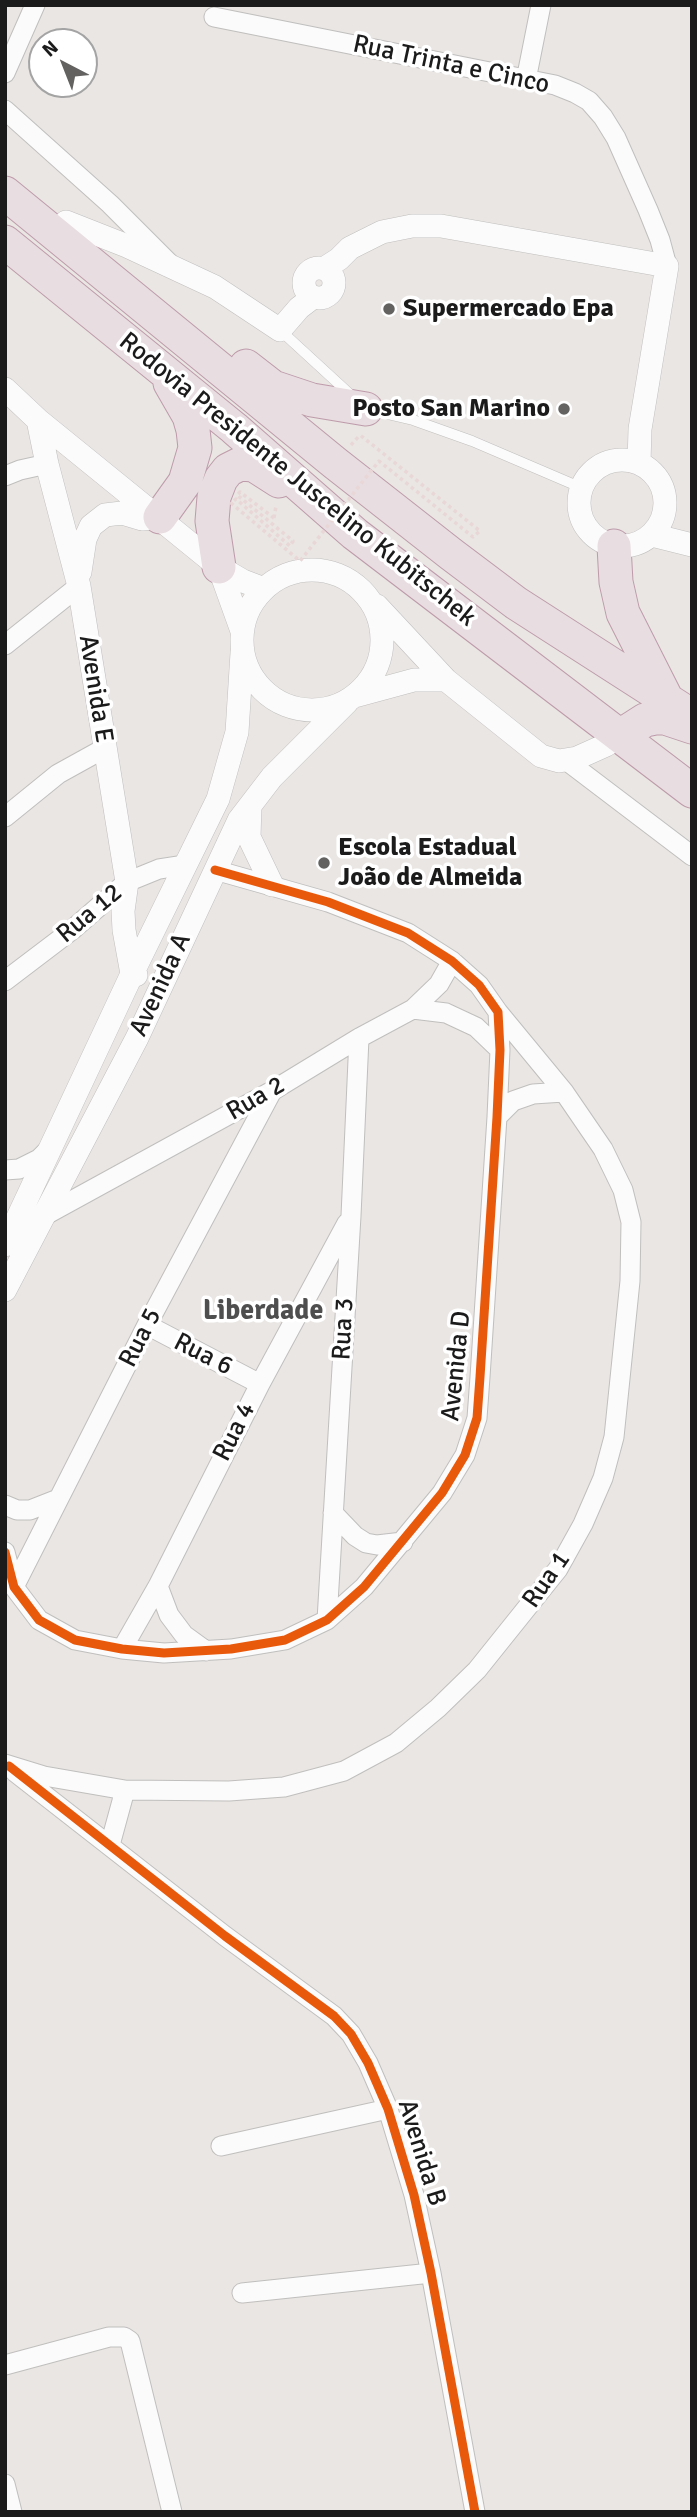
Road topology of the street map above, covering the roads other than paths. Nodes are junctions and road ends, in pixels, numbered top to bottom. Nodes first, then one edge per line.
1 (35, 5) edge
2 (541, 5) edge
3 (214, 17) dead end
4 (5, 73) edge
5 (526, 80) junction
6 (5, 110) edge
7 (5, 172) edge
8 (5, 193) edge
9 (66, 222) junction
10 (5, 242) edge
11 (172, 266) junction
12 (667, 266) junction
13 (280, 330) junction
14 (159, 366) junction
15 (9, 397) edge
16 (38, 420) junction
17 (363, 422) junction
18 (632, 462) junction
19 (47, 464) junction
20 (5, 476) edge
21 (582, 488) junction
22 (160, 517) junction
23 (656, 529) junction
24 (355, 534) junction
25 (690, 545) edge
26 (614, 546) junction
27 (219, 567) junction
28 (79, 586) junction
29 (264, 589) junction
30 (370, 599) junction
31 (242, 642) junction
32 (5, 645) edge
33 (446, 680) junction
34 (350, 699) junction
35 (680, 708) edge
36 (692, 727) edge
37 (620, 736) junction
38 (105, 748) junction
39 (567, 761) junction
40 (692, 791) edge
41 (250, 806) junction
42 (5, 817) edge
43 (692, 856) edge
44 (185, 865) junction
45 (215, 870) junction
46 (127, 882) junction
47 (272, 884) junction
48 (452, 961) junction
49 (132, 974) junction
50 (5, 981) edge
51 (162, 983) junction
52 (413, 1009) junction
53 (498, 1012) junction
54 (359, 1038) junction
55 (500, 1050) junction
56 (272, 1091) junction
57 (564, 1092) junction
58 (497, 1117) junction
59 (54, 1144) junction
60 (5, 1170) edge
61 (12, 1212) edge
62 (351, 1216) junction
63 (42, 1217) junction
64 (5, 1245) edge
65 (5, 1290) edge
66 (147, 1325) junction
67 (260, 1384) junction
68 (58, 1499) junction
69 (5, 1505) edge
70 (333, 1513) junction
71 (403, 1542) junction
72 (5, 1552) edge
73 (158, 1586) junction
74 (14, 1587) junction
75 (327, 1620) junction
76 (122, 1649) junction
77 (206, 1651) junction
78 (7, 1765) edge
79 (125, 1790) junction
80 (110, 1845) junction
81 (388, 2109) junction
82 (221, 2146) dead end
83 (431, 2273) junction
84 (242, 2292) dead end
85 (5, 2365) edge
86 (5, 2484) edge
87 (12, 2512) edge
88 (172, 2512) edge
89 (475, 2512) edge

1 - 4 street
2 - 5 street
3 - 5 street, Rua Trinta e Cinco
5 - 12 street, Rua Trinta e Cinco
6 - 11 street
7 - 9 highway
8 - 35 highway, Rodovia Presidente Juscelino Kubitschek
9 - 11 street
9 - 17 highway
10 - 14 highway, Rodovia Presidente Juscelino Kubitschek
11 - 13 street
12 - 13 street
12 - 18 street
13 - 17 lane
14 - 22 highway
14 - 24 highway, Rodovia Presidente Juscelino Kubitschek
15 - 16 street
16 - 19 street, Avenida E
16 - 22 street
17 - 21 lane
18 - 21 street
18 - 23 street
19 - 20 street
19 - 28 street, Avenida E
21 - 26 street
22 - 27 street
22 - 28 street
23 - 25 street
23 - 26 street
24 - 27 highway
24 - 37 highway, Rodovia Presidente Juscelino Kubitschek
26 - 35 highway
27 - 29 street
27 - 31 street
28 - 32 street
28 - 38 street, Avenida E
29 - 30 street
29 - 31 street
30 - 33 street
30 - 34 street
31 - 34 street
31 - 44 street, Avenida A
33 - 34 street
33 - 39 street
34 - 41 street, Avenida A
36 - 37 highway
37 - 39 street
37 - 40 highway, Rodovia Presidente Juscelino Kubitschek
38 - 42 street
38 - 46 street, Avenida E
39 - 43 street
41 - 45 street, Avenida A
41 - 47 street
44 - 46 street, Rua 12
44 - 49 street, Avenida A
45 - 47 street
45 - 51 street, Avenida A
46 - 49 street, Avenida E
46 - 50 street, Rua 12
47 - 48 street
48 - 52 street, Rua 2
48 - 53 street
49 - 51 street
49 - 59 street, Avenida A
51 - 63 street, Avenida A
52 - 54 street, Rua 2
52 - 55 street
53 - 55 street, Avenida D
53 - 57 street, Rua 1
54 - 56 street, Rua 2
54 - 62 street, Rua 3
55 - 58 street, Avenida D
56 - 63 street, Rua 2
56 - 66 street, Rua 5
57 - 58 street
57 - 79 street, Rua 1
58 - 71 street, Avenida D
59 - 60 street
59 - 61 street, Avenida A
61 - 64 street, Avenida A
62 - 67 street, Rua 4
62 - 70 street, Rua 3
63 - 65 street, Avenida A
66 - 67 street, Rua 6
66 - 68 street, Rua 5
67 - 73 street, Rua 4
68 - 69 street
68 - 74 street, Rua 5
70 - 71 street
70 - 75 street, Rua 3
71 - 75 street, Avenida D
72 - 74 street, Avenida D
73 - 76 street, Rua 4
73 - 77 street
74 - 76 street, Avenida D
75 - 77 street, Avenida D
76 - 77 street, Avenida D
78 - 79 street, Rua 1
78 - 80 street, Avenida B
79 - 80 street
80 - 81 street, Avenida B
81 - 82 street
81 - 83 street, Avenida B
83 - 84 street
83 - 89 street, Avenida B
85 - 88 street
86 - 87 street

